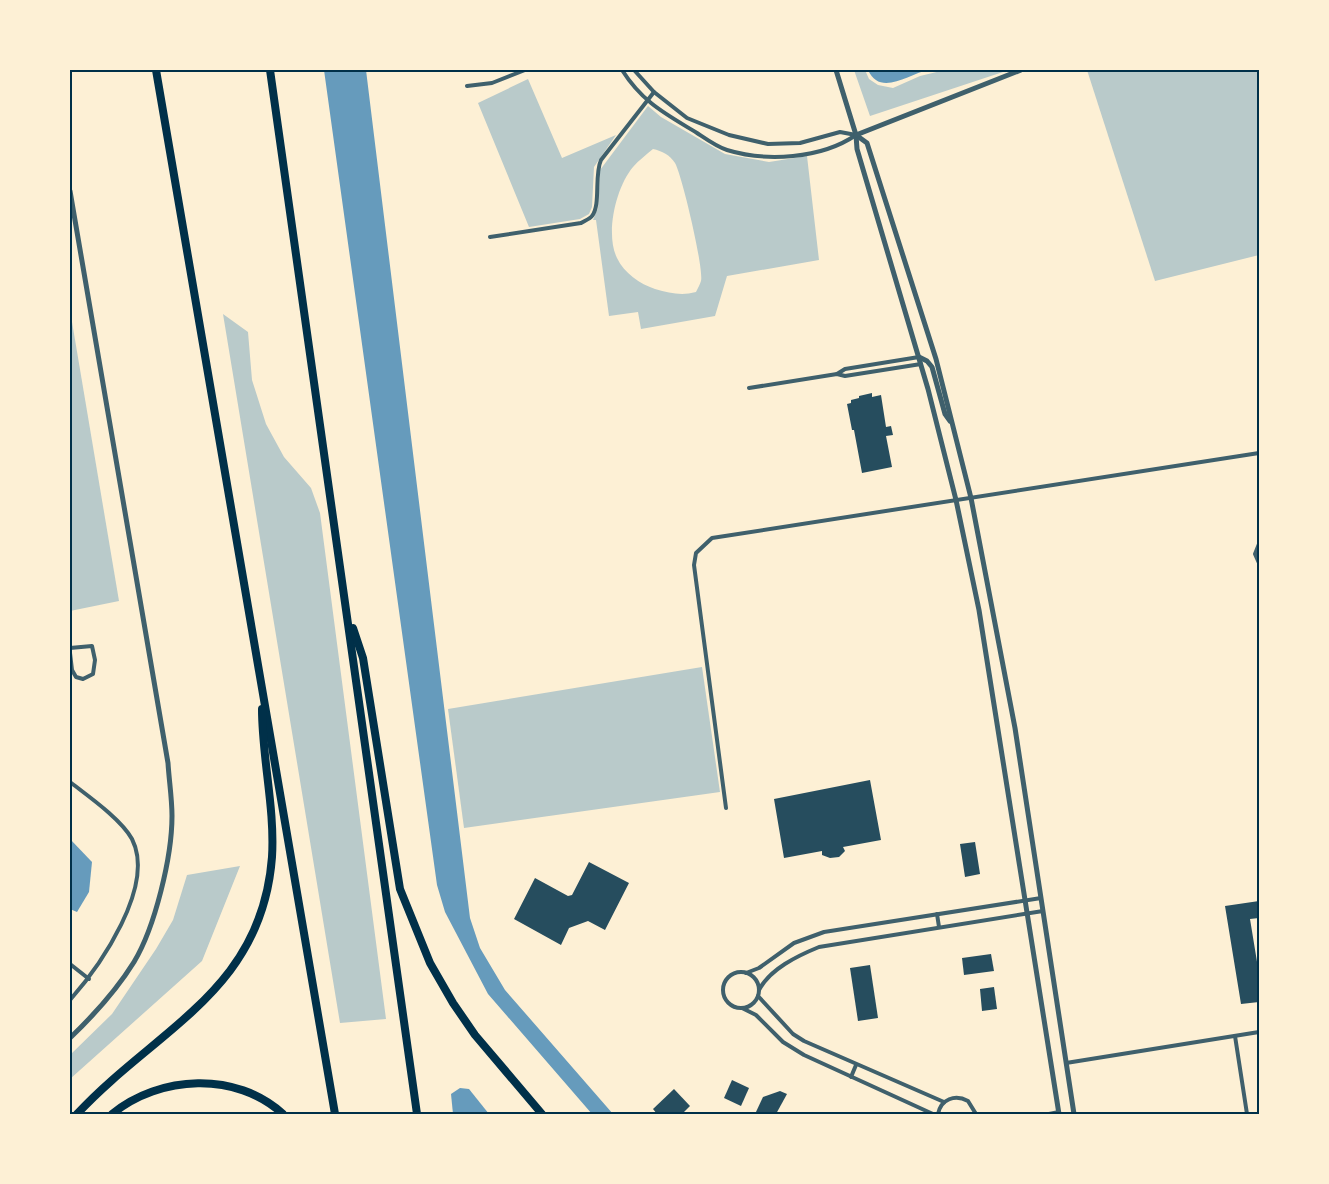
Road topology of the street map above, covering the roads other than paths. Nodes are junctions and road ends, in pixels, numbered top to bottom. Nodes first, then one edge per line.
1 (156, 70) edge
2 (270, 70) edge
3 (525, 70) edge
4 (622, 70) edge
5 (634, 70) edge
6 (836, 70) edge
7 (1021, 70) edge
8 (467, 86) dead end
9 (654, 92) junction
10 (647, 100) junction
11 (856, 135) junction
12 (70, 191) edge
13 (490, 237) dead end
14 (920, 357) junction
15 (921, 364) junction
16 (837, 374) junction
17 (749, 388) dead end
18 (953, 426) junction
19 (1259, 453) edge
20 (971, 498) junction
21 (956, 500) junction
22 (1259, 544) edge
23 (1259, 563) edge
24 (346, 610) junction
25 (70, 648) edge
26 (70, 653) edge
27 (261, 682) junction
28 (70, 782) edge
29 (726, 808) dead end
30 (1041, 898) junction
31 (1026, 901) junction
32 (1043, 911) junction
33 (1028, 913) junction
34 (937, 914) junction
35 (939, 927) junction
36 (70, 964) edge
37 (746, 972) junction
38 (89, 979) junction
39 (759, 990) junction
40 (758, 996) junction
41 (70, 1000) edge
42 (742, 1008) junction
43 (1259, 1032) edge
44 (1235, 1036) junction
45 (70, 1038) edge
46 (1066, 1063) junction
47 (856, 1065) junction
48 (851, 1077) junction
49 (944, 1102) junction
50 (1059, 1113) edge
51 (77, 1114) edge
52 (112, 1114) edge
53 (283, 1114) edge
54 (335, 1114) edge
55 (417, 1114) edge
56 (542, 1114) edge
57 (933, 1114) edge
58 (938, 1114) edge
59 (976, 1114) edge
60 (1049, 1114) edge
61 (1074, 1114) edge
62 (1247, 1114) edge

1 - 27 highway
2 - 24 highway
3 - 8 street
4 - 10 street
5 - 9 street
6 - 11 street
7 - 11 street
9 - 10 street
9 - 11 street
10 - 11 street
10 - 13 street
11 - 14 street
11 - 18 street
12 - 45 street
14 - 15 street
14 - 16 street
14 - 18 street
15 - 16 street
15 - 21 street
16 - 17 street
18 - 20 street
19 - 20 street
20 - 21 street
20 - 30 street
21 - 29 street
21 - 31 street
22 - 23 street
24 - 55 highway
24 - 56 highway
25 - 26 street
27 - 51 highway
27 - 54 highway
28 - 38 street
30 - 31 street
30 - 32 street
31 - 33 street
31 - 34 street
32 - 33 street
32 - 46 street
33 - 35 street
33 - 50 street
34 - 35 street
34 - 37 street
35 - 39 street
36 - 38 street
37 - 39 street
37 - 42 street
38 - 41 street
39 - 40 street
40 - 42 street
40 - 47 street
42 - 48 street
43 - 44 street
44 - 46 street
44 - 62 street
46 - 61 street
47 - 48 street
47 - 49 street
48 - 57 street
49 - 58 street
49 - 59 street
50 - 60 street
52 - 53 highway

